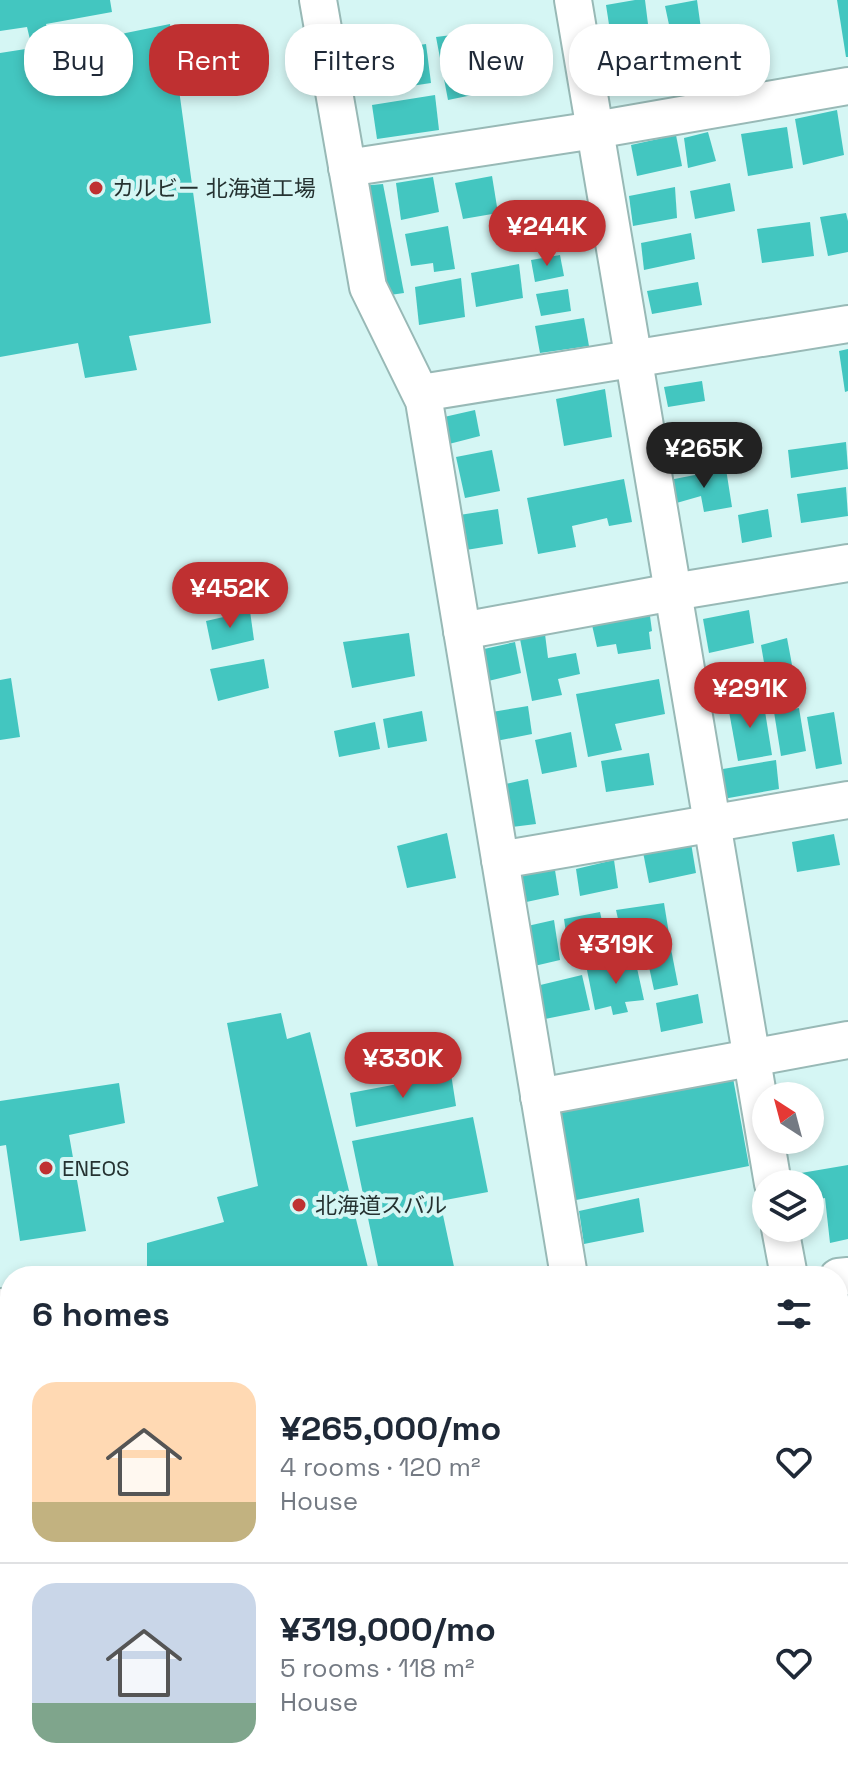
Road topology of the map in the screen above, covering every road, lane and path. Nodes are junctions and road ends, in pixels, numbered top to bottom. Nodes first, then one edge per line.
1 (318, 0) edge
2 (573, 0) edge
3 (848, 86) edge
4 (595, 130) junction
5 (347, 168) junction
6 (848, 324) edge
7 (634, 360) junction
8 (421, 393) junction
9 (848, 563) edge
10 (673, 592) junction
11 (462, 631) junction
12 (848, 800) edge
13 (712, 823) junction
14 (500, 860) junction
15 (848, 1040) edge
16 (752, 1056) junction
17 (539, 1097) junction
18 (771, 1170) edge
19 (783, 1242) edge
20 (567, 1266) edge
21 (787, 1266) edge

1 - 5 street
2 - 4 street
3 - 4 street
4 - 5 street
4 - 7 street
5 - 8 street
6 - 7 street
7 - 8 street
7 - 10 street
8 - 11 street
9 - 10 street
10 - 11 street
10 - 13 street
11 - 14 street
12 - 13 street
13 - 14 street
13 - 16 street
14 - 17 street
15 - 16 street
16 - 17 street
16 - 18 street
17 - 20 street
19 - 21 street

